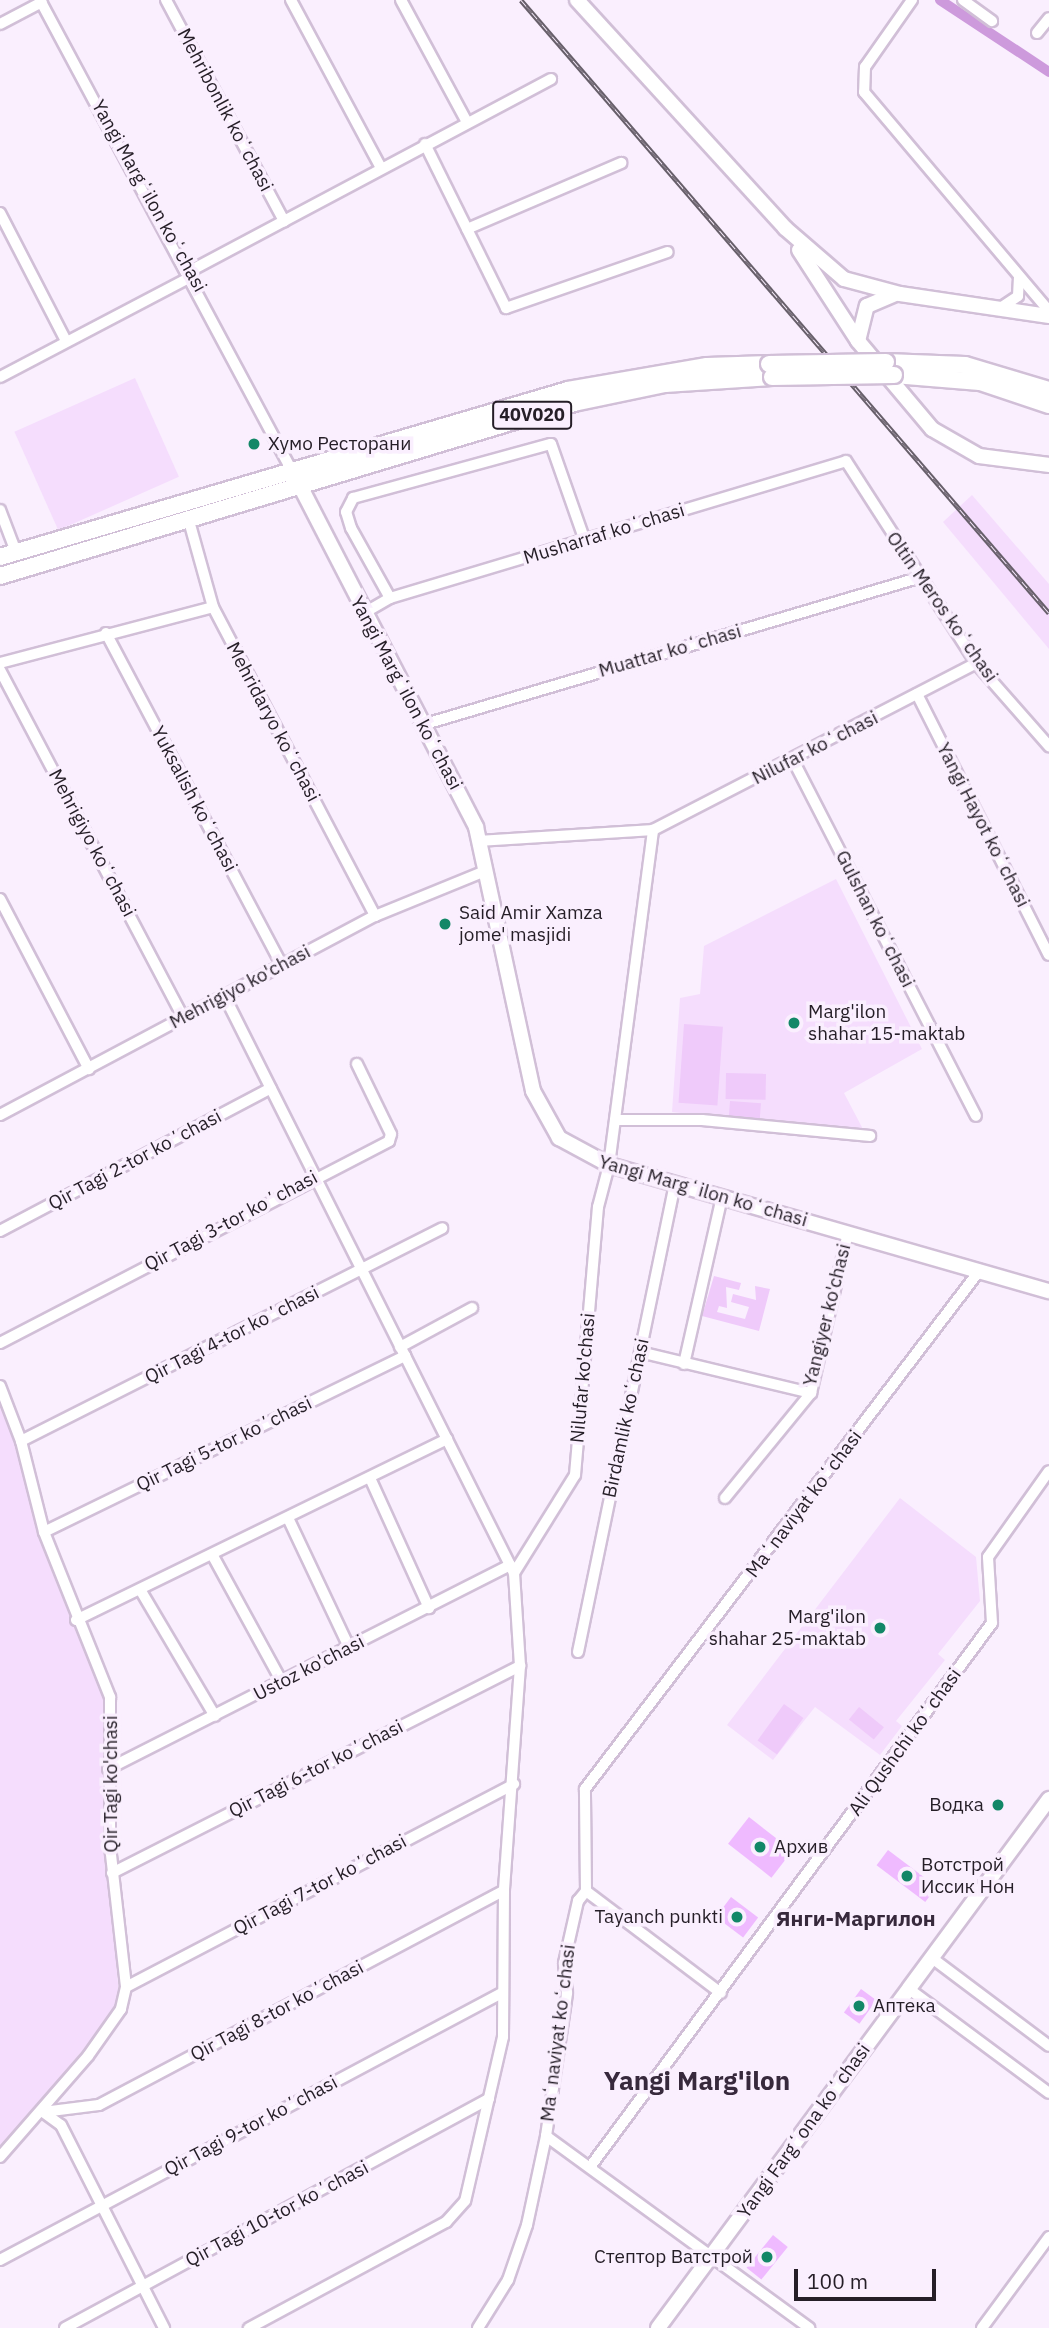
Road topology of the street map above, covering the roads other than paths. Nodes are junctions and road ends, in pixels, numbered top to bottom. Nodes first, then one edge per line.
1 (166, 0) edge
2 (291, 0) edge
3 (401, 0) edge
4 (577, 0) edge
5 (963, 0) edge
6 (41, 1) edge
7 (912, 1) edge
8 (1049, 18) edge
9 (992, 21) dead end
10 (0, 24) edge
11 (1037, 33) dead end
12 (551, 79) dead end
13 (467, 122) junction
14 (425, 144) junction
15 (621, 163) dead end
16 (381, 168) junction
17 (0, 213) edge
18 (284, 221) junction
19 (785, 228) junction
20 (467, 229) junction
21 (668, 252) dead end
22 (191, 274) junction
23 (1019, 278) junction
24 (900, 294) junction
25 (999, 309) junction
26 (1049, 314) edge
27 (66, 341) junction
28 (858, 341) junction
29 (890, 369) junction
30 (770, 370) junction
31 (0, 377) edge
32 (1049, 390) edge
33 (1049, 405) edge
34 (846, 461) joint
35 (1049, 465) edge
36 (291, 468) junction
37 (299, 485) junction
38 (1, 513) edge
39 (189, 521) junction
40 (585, 541) junction
41 (8, 554) edge
42 (0, 576) edge
43 (918, 578) junction
44 (390, 598) junction
45 (213, 607) junction
46 (364, 613) junction
47 (106, 634) junction
48 (0, 663) edge
49 (976, 663) junction
50 (0, 670) edge
51 (917, 694) junction
52 (422, 725) junction
53 (1049, 746) edge
54 (793, 760) junction
55 (653, 830) junction
56 (479, 841) junction
57 (485, 871) junction
58 (0, 899) edge
59 (375, 916) junction
60 (1049, 955) edge
61 (282, 965) junction
62 (224, 995) junction
63 (183, 1017) junction
64 (357, 1065) dead end
65 (89, 1069) junction
66 (271, 1088) junction
67 (0, 1115) edge
68 (976, 1116) dead end
69 (615, 1120) junction
70 (870, 1136) dead end
71 (609, 1165) junction
72 (314, 1177) junction
73 (675, 1184) junction
74 (722, 1197) junction
75 (442, 1228) dead end
76 (0, 1231) edge
77 (848, 1233) junction
78 (361, 1270) junction
79 (980, 1270) junction
80 (1049, 1291) edge
81 (472, 1308) dead end
82 (0, 1343) edge
83 (403, 1351) junction
84 (640, 1352) junction
85 (684, 1364) junction
86 (0, 1386) edge
87 (811, 1394) junction
88 (447, 1439) junction
89 (21, 1441) junction
90 (1049, 1472) edge
91 (370, 1478) junction
92 (725, 1498) dead end
93 (288, 1518) junction
94 (44, 1532) junction
95 (213, 1556) junction
96 (512, 1569) junction
97 (141, 1591) junction
98 (429, 1608) junction
99 (76, 1620) junction
100 (349, 1647) junction
101 (578, 1652) dead end
102 (520, 1666) junction
103 (282, 1682) junction
104 (215, 1716) junction
105 (108, 1769) junction
106 (514, 1784) junction
107 (1049, 1799) edge
108 (112, 1873) junction
109 (504, 1891) junction
110 (586, 1891) junction
111 (932, 1958) junction
112 (126, 1987) junction
113 (909, 1989) junction
114 (502, 1993) junction
115 (721, 1993) junction
116 (1049, 2046) edge
117 (1049, 2093) edge
118 (489, 2099) junction
119 (43, 2112) junction
120 (546, 2136) junction
121 (0, 2157) edge
122 (590, 2167) junction
123 (103, 2205) junction
124 (1049, 2237) edge
125 (712, 2255) junction
126 (0, 2260) edge
127 (143, 2286) junction
128 (65, 2328) edge
129 (164, 2328) edge
130 (249, 2328) edge
131 (478, 2328) edge
132 (658, 2328) edge
133 (810, 2328) edge
134 (982, 2328) edge

1 - 18 street, Mehribonlik koʻchasi
2 - 16 street
3 - 13 street
4 - 19 main road
5 - 9 street
6 - 10 street
6 - 22 street, Yangi Margʻilon koʻchasi
7 - 23 street
8 - 11 street
12 - 13 street
13 - 14 street
14 - 16 street
14 - 20 street
15 - 20 street
16 - 18 street
17 - 27 street
18 - 22 street
19 - 24 main road
19 - 28 main road
20 - 21 street
22 - 27 street
22 - 36 street, Yangi Margʻilon koʻchasi
23 - 25 street
23 - 26 street
24 - 25 main road
24 - 28 main road
25 - 26 main road
27 - 31 street
28 - 35 main road
29 - 30 main road, 40V020, bridge
29 - 32 main road, 40V020
29 - 33 main road, 40V020
30 - 36 main road, 40V020
30 - 37 main road, 40V020
34 - 40 street, Musharraf koʻchasi
34 - 43 street, Oltin Meros koʻchasi
36 - 37 main road, Yangi Margʻilon koʻchasi
36 - 41 main road, 40V020
37 - 39 main road, 40V020
37 - 46 main road, Yangi Margʻilon koʻchasi
38 - 41 street
39 - 42 main road, 40V020
39 - 45 street, Mehridaryo koʻchasi
40 - 44 street, Musharraf koʻchasi
40 - 44 street
43 - 49 street, Oltin Meros koʻchasi
43 - 52 street, Muattar koʻchasi
44 - 46 street, Musharraf koʻchasi
45 - 47 street
45 - 59 street, Mehridaryo koʻchasi
46 - 52 main road, Yangi Margʻilon koʻchasi
47 - 48 street
47 - 61 street, Yuksalish koʻchasi
49 - 51 street, Nilufar koʻchasi
49 - 53 street, Oltin Meros koʻchasi
50 - 63 street, Mehrigiyo koʻchasi
51 - 54 street, Nilufar koʻchasi
51 - 60 street, Yangi Hayot koʻchasi
52 - 56 main road, Yangi Margʻilon koʻchasi
54 - 55 street, Nilufar koʻchasi
54 - 68 street, Gulshan koʻchasi
55 - 56 street, Nilufar koʻchasi
55 - 69 street
56 - 57 main road, Yangi Margʻilon koʻchasi
57 - 59 street, Mehrigiyo ko'chasi
57 - 71 main road, Yangi Margʻilon koʻchasi
58 - 65 street
59 - 61 street, Mehrigiyo ko'chasi
61 - 62 street, Mehrigiyo ko'chasi
62 - 63 street, Mehrigiyo ko'chasi
62 - 66 street
63 - 65 street, Mehrigiyo ko'chasi
64 - 72 street, Qir Tagi 3-tor koʼchasi
65 - 67 street, Mehrigiyo ko'chasi
66 - 72 street
66 - 76 street, Qir Tagi 2-tor koʼchasi
69 - 70 street
69 - 71 street
71 - 73 main road, Yangi Margʻilon koʻchasi
71 - 96 street, Nilufar ko'chasi
72 - 78 street
72 - 82 street, Qir Tagi 3-tor koʼchasi
73 - 74 main road, Yangi Margʻilon koʻchasi
73 - 84 street, Birdamlik koʻchasi
74 - 77 main road, Yangi Margʻilon koʻchasi
74 - 85 street
75 - 78 street, Qir Tagi 4-tor koʼchasi
77 - 79 main road, Yangi Margʻilon koʻchasi
77 - 87 street, Yangiyer ko'chasi
78 - 83 street
78 - 89 street, Qir Tagi 4-tor koʼchasi
79 - 80 main road, Yangi Margʻilon koʻchasi
79 - 110 street, Maʻnaviyat koʻchasi
81 - 83 street, Qir Tagi 5-tor koʼchasi
83 - 88 street
83 - 94 street, Qir Tagi 5-tor koʼchasi
84 - 85 street, Yangiyer ko'chasi
84 - 101 street, Birdamlik koʻchasi
85 - 87 street, Yangiyer ko'chasi
86 - 89 street, Qir Tagi ko'chasi
87 - 92 street
88 - 91 street
88 - 96 street
89 - 94 street, Qir Tagi ko'chasi
90 - 115 street, Ali Qushchi koʻchasi
91 - 93 street
91 - 98 street
93 - 95 street
93 - 100 street
94 - 99 street, Qir Tagi ko'chasi
95 - 97 street
95 - 103 street
96 - 98 street, Ustoz ko'chasi
96 - 102 street
97 - 99 street
97 - 104 street
98 - 100 street, Ustoz ko'chasi
99 - 105 street, Qir Tagi ko'chasi
100 - 103 street, Ustoz ko'chasi
102 - 106 street
102 - 108 street, Qir Tagi 6-tor koʼchasi
103 - 104 street, Ustoz ko'chasi
104 - 105 street, Ustoz ko'chasi
105 - 108 street, Qir Tagi ko'chasi
106 - 109 street
106 - 112 street, Qir Tagi 7-tor koʼchasi
107 - 111 main road, Yangi Fargʻona koʻchasi
108 - 112 street, Qir Tagi ko'chasi
109 - 114 street
109 - 119 street, Qir Tagi 8-tor koʼchasi
110 - 115 street
110 - 120 street, Maʻnaviyat koʻchasi
111 - 113 main road, Yangi Fargʻona koʻchasi
111 - 116 street
112 - 119 street, Qir Tagi ko'chasi
113 - 117 street
113 - 125 main road, Yangi Fargʻona koʻchasi
114 - 118 street
114 - 123 street, Qir Tagi 9-tor koʼchasi
115 - 122 street, Ali Qushchi koʻchasi
118 - 127 street, Qir Tagi 10-tor koʼchasi
118 - 130 street
119 - 121 street, Qir Tagi ko'chasi
119 - 123 street
120 - 122 street
120 - 131 street, Maʻnaviyat koʻchasi
122 - 125 street
123 - 126 street, Qir Tagi 9-tor koʼchasi
123 - 127 street
124 - 134 street
125 - 132 main road, Yangi Fargʻona koʻchasi
125 - 133 street
127 - 128 street, Qir Tagi 10-tor koʼchasi
127 - 129 street

